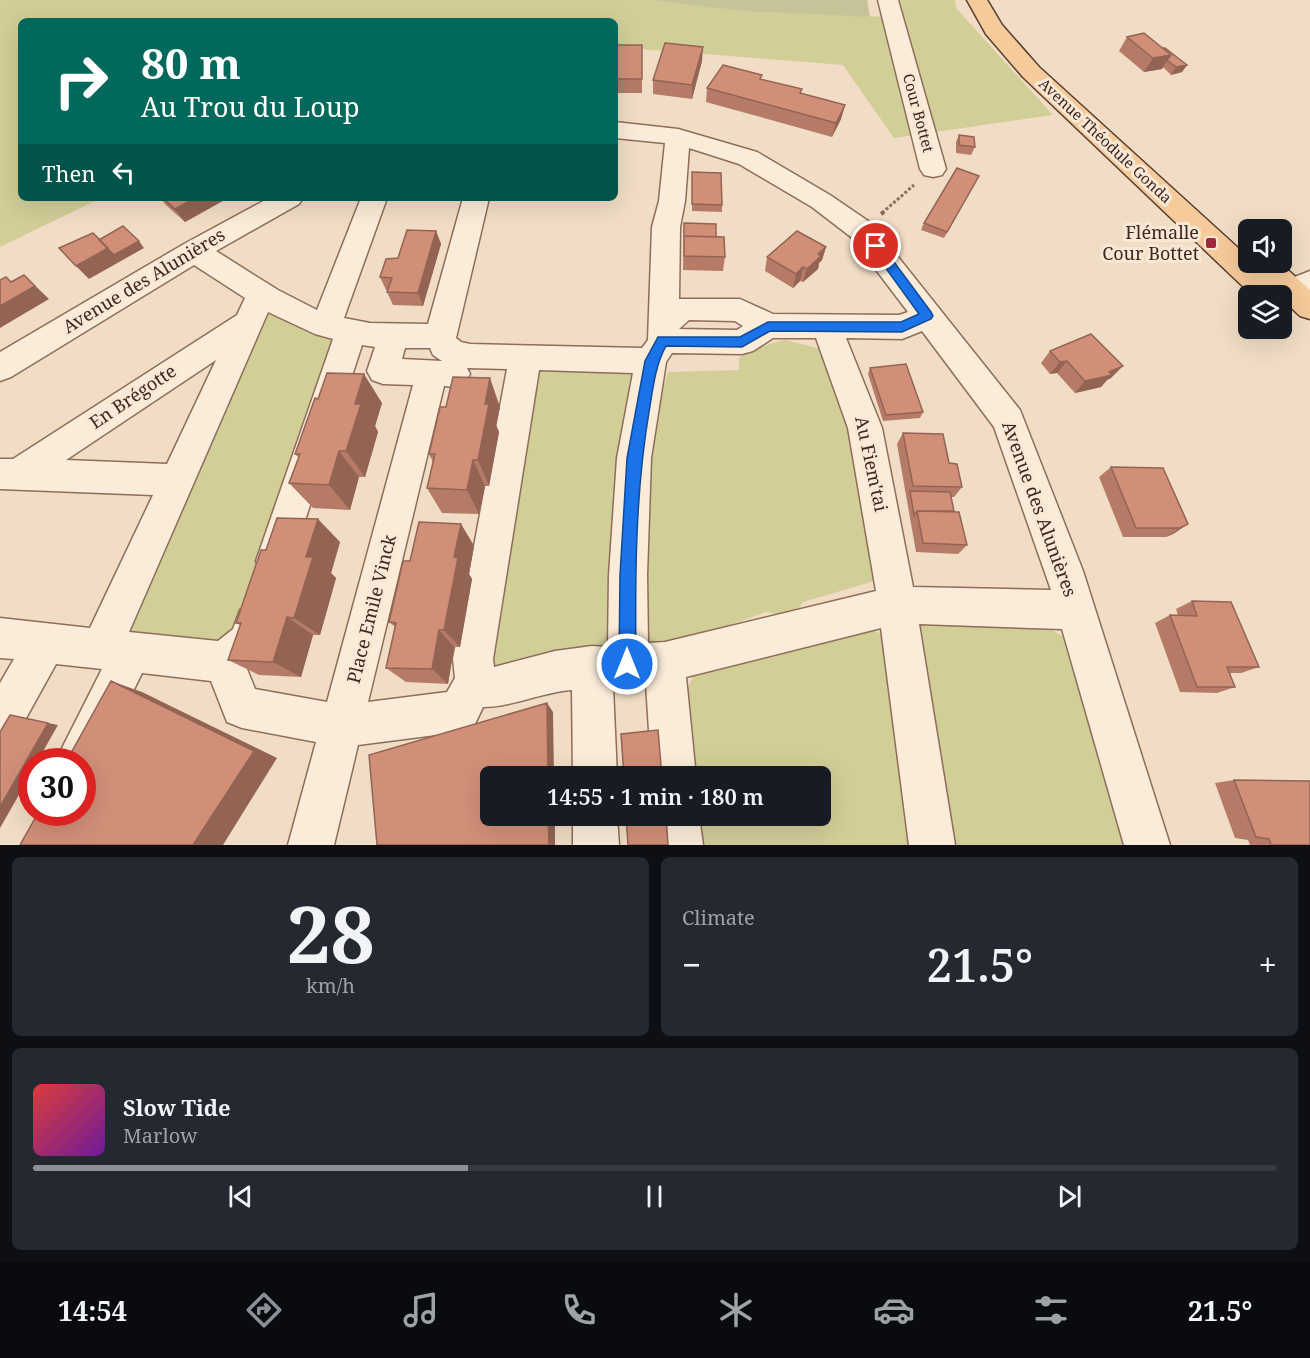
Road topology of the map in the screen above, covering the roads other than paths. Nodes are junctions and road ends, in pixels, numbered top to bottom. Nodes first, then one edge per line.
1 (888, 0) edge
2 (977, 0) edge
3 (996, 0) edge
4 (618, 130) edge
5 (678, 137) junction
6 (933, 169) road end
7 (285, 201) edge
8 (373, 201) edge
9 (475, 201) edge
10 (1238, 242) edge
11 (194, 251) junction
12 (1270, 273) edge
13 (1277, 285) edge
14 (1281, 285) edge
15 (1292, 300) edge
16 (255, 308) junction
17 (927, 316) junction
18 (827, 328) junction
19 (339, 329) junction
20 (1310, 332) edge
21 (659, 342) junction
22 (436, 355) junction
23 (525, 359) junction
24 (0, 368) edge
25 (9, 474) edge
26 (176, 480) junction
27 (897, 605) junction
28 (1076, 610) junction
29 (0, 638) edge
30 (45, 644) junction
31 (116, 651) junction
32 (224, 662) junction
33 (628, 664) junction
34 (476, 681) junction
35 (0, 723) edge
36 (341, 726) junction
37 (81, 748) edge
38 (598, 766) edge
39 (670, 766) edge
40 (596, 826) edge
41 (678, 826) edge
42 (311, 845) edge
43 (596, 845) edge
44 (680, 845) edge
45 (932, 845) edge
46 (1147, 845) edge

1 - 6 street, Cour Bottet
2 - 13 main road, Avenue Théodule Gonda
3 - 10 main road, Avenue Théodule Gonda
4 - 5 street, Avenue des Alunières
5 - 17 street, Avenue des Alunières
5 - 21 street
7 - 11 street, Avenue des Alunières
8 - 19 street
9 - 22 street, Place Emile Vinck
11 - 16 street
11 - 24 street, Avenue des Alunières
12 - 14 main road, Avenue Théodule Gonda
15 - 20 main road, Avenue Théodule Gonda
16 - 19 street
16 - 25 street, En Brégotte
16 - 26 street
17 - 18 street
17 - 28 street, Avenue des Alunières
18 - 21 street
18 - 27 street, Au Fiem'tai
19 - 22 street
19 - 32 street
21 - 23 street
21 - 33 street
22 - 23 street
22 - 36 street, Place Emile Vinck
23 - 34 street
25 - 26 street, En Brégotte
26 - 31 street
27 - 28 street
27 - 33 street
27 - 45 street, Au Fiem'tai
28 - 46 street, Avenue des Alunières
29 - 30 street
30 - 31 street
30 - 35 street
31 - 32 street
31 - 37 street
32 - 36 street
33 - 34 street
33 - 38 street
33 - 39 street
34 - 36 street
36 - 42 street, Place Emile Vinck
40 - 43 street
41 - 44 street

